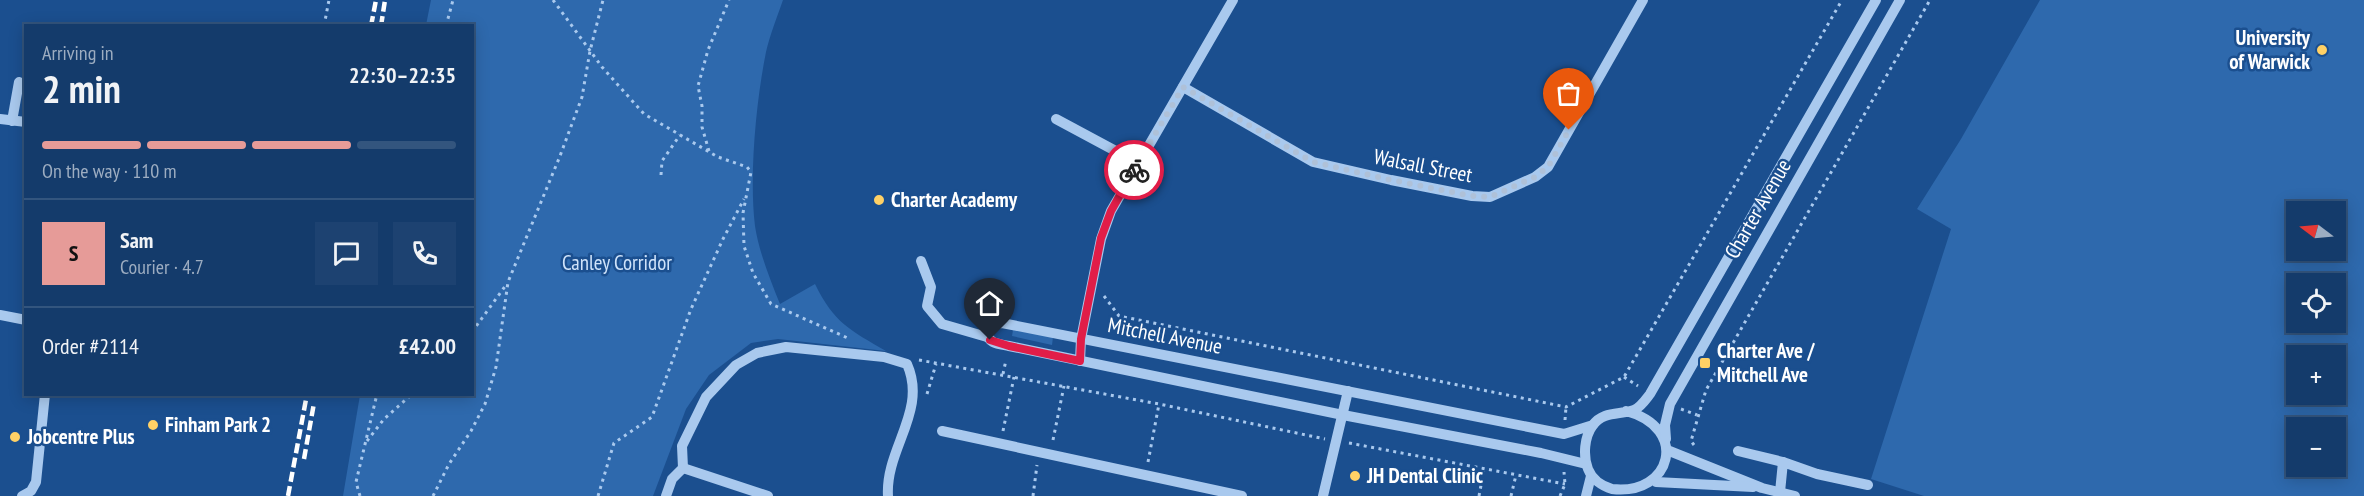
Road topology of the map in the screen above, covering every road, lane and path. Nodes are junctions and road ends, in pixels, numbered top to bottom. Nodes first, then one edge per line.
1 (329, 0) edge
2 (453, 0) edge
3 (553, 0) edge
4 (603, 0) edge
5 (729, 0) edge
6 (1233, 0) edge
7 (1643, 0) edge
8 (1842, 0) edge
9 (1876, 0) edge
10 (1900, 0) edge
11 (1930, 0) edge
12 (324, 24) edge
13 (447, 24) edge
14 (590, 51) junction
15 (19, 82) dead end
16 (1183, 87) junction
17 (0, 119) edge
18 (1056, 119) dead end
19 (12, 121) junction
20 (24, 122) edge
21 (680, 135) junction
22 (710, 152) junction
23 (1138, 163) junction
24 (661, 175) dead end
25 (747, 195) junction
26 (921, 261) dead end
27 (508, 282) junction
28 (1093, 282) junction
29 (0, 315) edge
30 (24, 320) edge
31 (474, 329) edge
32 (987, 337) junction
33 (1081, 339) junction
34 (853, 340) dead end
35 (918, 360) dead end
36 (1080, 361) junction
37 (1014, 377) junction
38 (1064, 386) junction
39 (1348, 391) junction
40 (45, 396) edge
41 (377, 396) edge
42 (410, 396) edge
43 (1159, 404) junction
44 (1626, 411) junction
45 (1342, 415) junction
46 (1593, 425) junction
47 (942, 431) dead end
48 (1337, 441) junction
49 (366, 443) junction
50 (1000, 445) junction
51 (1666, 446) junction
52 (1700, 451) dead end
53 (1738, 451) dead end
54 (1045, 454) junction
55 (1563, 458) junction
56 (1783, 462) junction
57 (1586, 464) junction
58 (683, 468) junction
59 (1484, 469) junction
60 (1516, 475) junction
61 (1146, 476) junction
62 (1591, 476) junction
63 (1656, 482) junction
64 (1565, 484) junction
65 (1868, 485) dead end
66 (1762, 488) junction
67 (1780, 492) junction
68 (1625, 494) edge
69 (22, 496) edge
70 (360, 496) edge
71 (433, 496) edge
72 (598, 496) edge
73 (666, 496) edge
74 (768, 496) edge
75 (888, 496) edge
76 (1033, 496) edge
77 (1242, 496) edge
78 (1323, 496) edge
79 (1479, 496) edge
80 (1511, 496) edge
81 (1560, 496) edge
82 (1586, 496) edge
83 (1795, 496) edge

1 - 12 path
2 - 13 path
3 - 14 path
4 - 14 path
5 - 22 path
6 - 16 street
7 - 16 street, Walsall Street
8 - 28 path
9 - 44 street, Charter Avenue
10 - 51 street, Charter Avenue
11 - 52 path
14 - 21 path
14 - 27 path
15 - 19 street
16 - 23 street
17 - 19 street
18 - 23 street
19 - 20 street
21 - 22 path
21 - 24 path
22 - 25 path
23 - 28 street
25 - 34 path
25 - 72 path
26 - 32 street
27 - 31 path
27 - 71 path
28 - 33 street
29 - 30 street
32 - 33 street, Mitchell Avenue
32 - 36 street, Mitchell Avenue
33 - 36 street
33 - 39 street, Mitchell Avenue
35 - 37 path
36 - 45 street, Mitchell Avenue
37 - 38 path
37 - 50 path
38 - 43 path
38 - 54 path
39 - 45 street
39 - 46 street, Mitchell Avenue
40 - 69 street
41 - 49 path
42 - 49 path
43 - 48 path
43 - 61 path
44 - 46 street
44 - 51 street
45 - 48 street
45 - 55 street, Mitchell Avenue
46 - 57 street
47 - 50 street
48 - 59 path
48 - 78 street
49 - 70 path
50 - 54 street
51 - 63 street
51 - 66 street
53 - 56 street
54 - 61 street
54 - 76 path
55 - 57 street, Mitchell Avenue
55 - 64 path
56 - 65 street
56 - 67 street
57 - 62 street
58 - 73 street
58 - 74 street
58 - 75 street
59 - 60 path
59 - 79 path
60 - 64 path
60 - 80 path
61 - 77 street
62 - 68 street
62 - 82 street
63 - 66 street
63 - 68 street
64 - 81 path
66 - 67 street
67 - 83 street

